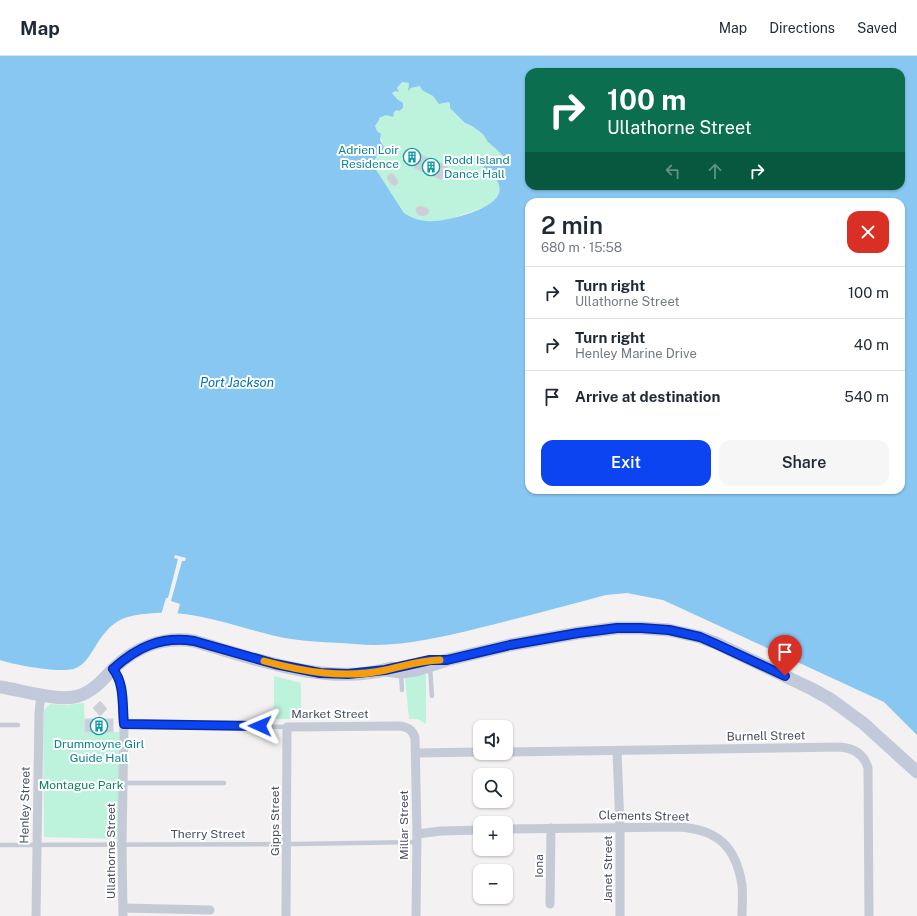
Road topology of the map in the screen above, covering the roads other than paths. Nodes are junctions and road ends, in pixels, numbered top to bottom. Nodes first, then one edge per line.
1 (430, 663) junction
2 (113, 669) junction
3 (401, 669) junction
4 (0, 687) edge
5 (402, 690) dead end
6 (41, 694) junction
7 (432, 696) dead end
8 (124, 724) junction
9 (0, 725) edge
10 (18, 725) dead end
11 (287, 727) junction
12 (414, 733) joint
13 (617, 751) junction
14 (473, 752) edge
15 (513, 752) edge
16 (416, 753) junction
17 (917, 772) edge
18 (224, 783) dead end
19 (124, 784) junction
20 (620, 827) junction
21 (551, 828) junction
22 (513, 829) edge
23 (473, 830) edge
24 (417, 838) junction
25 (122, 844) junction
26 (287, 844) junction
27 (0, 845) edge
28 (37, 845) junction
29 (550, 904) dead end
30 (210, 910) dead end
31 (124, 912) edge
32 (36, 916) edge
33 (286, 916) edge
34 (416, 916) edge
35 (620, 916) edge
36 (742, 916) edge
37 (869, 916) edge

1 - 3 main road
1 - 7 lane
1 - 17 main road
2 - 3 main road
2 - 6 main road
2 - 8 street, Ullathorne Street
3 - 5 lane
4 - 6 main road
6 - 28 street, Henley Street
8 - 11 lane, Market Street
8 - 19 street, Ullathorne Street
9 - 10 lane
11 - 12 street, Market Street
11 - 26 street, Gipps Street
12 - 16 street, Millar Street
13 - 15 street, Burnell Street
13 - 20 street, Janet Street
13 - 37 street, Burnell Street
14 - 16 street
16 - 24 street, Millar Street
18 - 19 lane
19 - 25 street, Ullathorne Street
20 - 21 street, Clements Street
20 - 35 street, Janet Street
20 - 36 street, Clements Street
21 - 22 street, Clements Street
21 - 29 street, Iona
23 - 24 street
24 - 26 lane, Therry Street
24 - 34 street, Millar Street
25 - 26 lane, Therry Street
25 - 28 lane, Therry Street
25 - 31 street, Ullathorne Street
26 - 33 street, Gipps Street
27 - 28 lane, Therry Street
28 - 32 street, Henley Street
30 - 31 street

